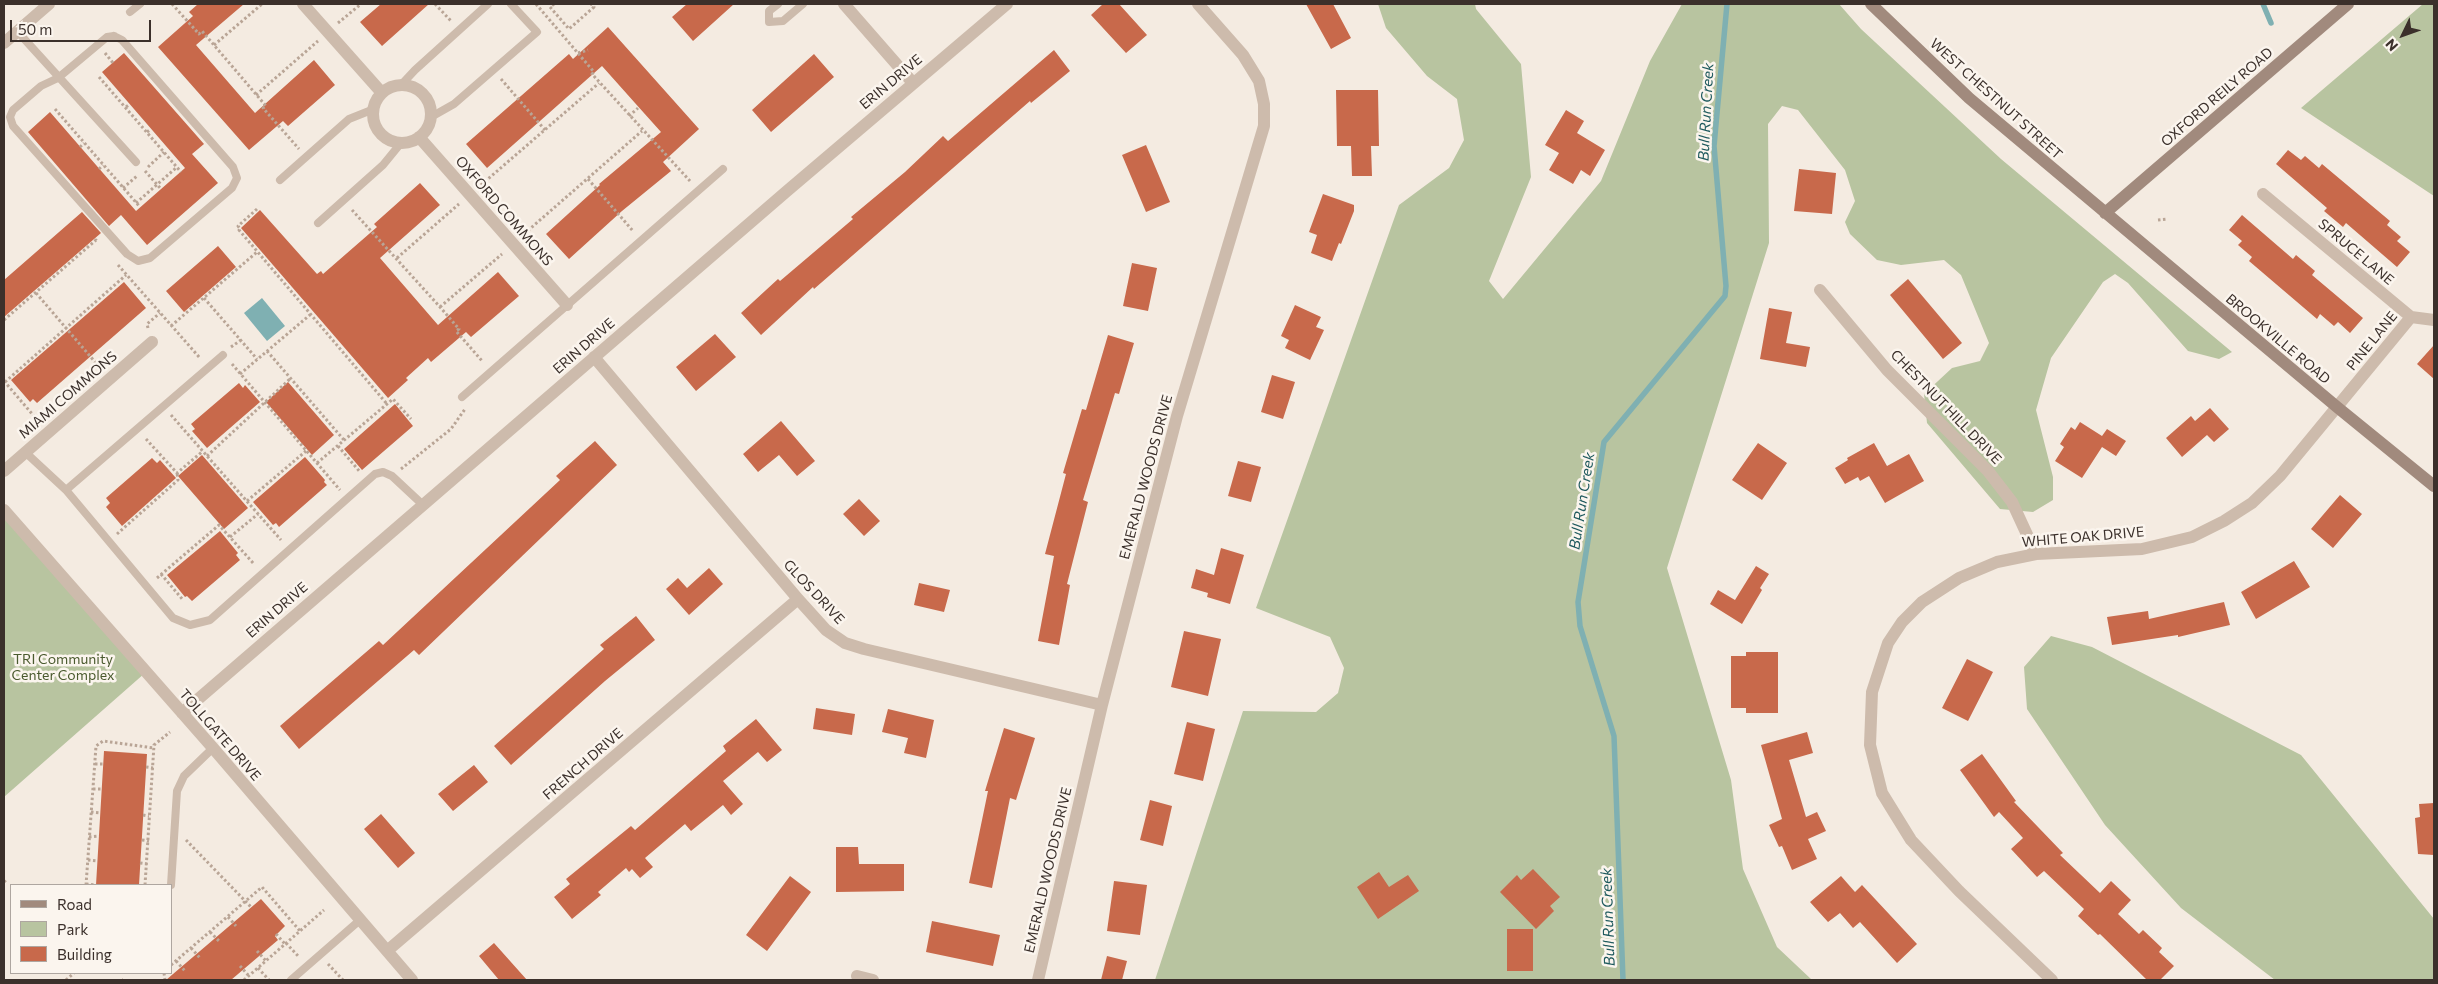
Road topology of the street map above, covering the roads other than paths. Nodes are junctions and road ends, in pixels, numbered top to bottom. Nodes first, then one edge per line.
1 (49, 4) edge
2 (140, 4) edge
3 (303, 4) edge
4 (488, 4) edge
5 (512, 4) edge
6 (778, 4) edge
7 (803, 4) edge
8 (844, 4) edge
9 (1007, 4) edge
10 (1198, 4) edge
11 (1871, 4) edge
12 (2348, 4) edge
13 (130, 12) dead end
14 (18, 31) junction
15 (4, 43) edge
16 (58, 78) junction
17 (913, 83) junction
18 (401, 85) junction
19 (382, 93) junction
20 (374, 109) junction
21 (431, 116) junction
22 (419, 137) junction
23 (401, 142) junction
24 (136, 162) road end
25 (723, 169) dead end
26 (280, 180) dead end
27 (2263, 194) dead end
28 (2105, 213) junction
29 (318, 223) dead end
30 (1820, 290) dead end
31 (567, 305) junction
32 (2411, 317) junction
33 (2434, 320) edge
34 (152, 342) dead end
35 (223, 355) road end
36 (594, 356) junction
37 (464, 396) road end
38 (2337, 407) junction
39 (25, 452) junction
40 (4, 471) edge
41 (2434, 486) edge
42 (66, 490) junction
43 (422, 504) junction
44 (4, 510) edge
45 (2036, 554) junction
46 (798, 600) junction
47 (1102, 705) junction
48 (182, 713) junction
49 (214, 748) junction
50 (171, 884) edge
51 (360, 920) junction
52 (387, 951) junction
53 (857, 976) dead end
54 (291, 980) edge
55 (412, 980) edge
56 (873, 980) edge
57 (1038, 980) edge
58 (2052, 980) edge

1 - 14 street
2 - 13 lane
3 - 19 street
4 - 18 lane
5 - 21 lane
6 - 7 lane
8 - 17 street
9 - 17 street, ERIN DRIVE
10 - 47 street, EMERALD WOODS DRIVE
11 - 28 main road, WEST CHESTNUT STREET
12 - 28 main road, OXFORD REILY ROAD
14 - 15 street
14 - 16 lane
16 - 16 lane
16 - 24 lane
17 - 36 street, ERIN DRIVE
18 - 19 street
18 - 21 street
19 - 20 street
20 - 23 street
20 - 26 lane
21 - 22 street
22 - 23 street
22 - 31 street, OXFORD COMMONS
23 - 29 lane
25 - 31 lane
27 - 32 street, SPRUCE LANE
28 - 38 main road, BROOKVILLE ROAD
30 - 45 street, CHESTNUT HILL DRIVE
31 - 37 lane
32 - 33 street
32 - 38 street, PINE LANE
34 - 39 street, MIAMI COMMONS
35 - 42 lane
36 - 43 street, ERIN DRIVE
36 - 46 street, GLOS DRIVE
38 - 41 main road, BROOKVILLE ROAD
38 - 45 street, WHITE OAK DRIVE
39 - 40 street, MIAMI COMMONS
39 - 42 lane
42 - 43 lane
43 - 48 street, ERIN DRIVE
44 - 48 street, TOLLGATE DRIVE
45 - 58 street, WHITE OAK DRIVE
46 - 47 street, GLOS DRIVE
46 - 52 street, FRENCH DRIVE
47 - 57 street, EMERALD WOODS DRIVE
48 - 49 street, TOLLGATE DRIVE
49 - 50 lane
49 - 51 street, TOLLGATE DRIVE
51 - 52 street, TOLLGATE DRIVE
51 - 54 lane
52 - 55 street, TOLLGATE DRIVE
53 - 56 street

